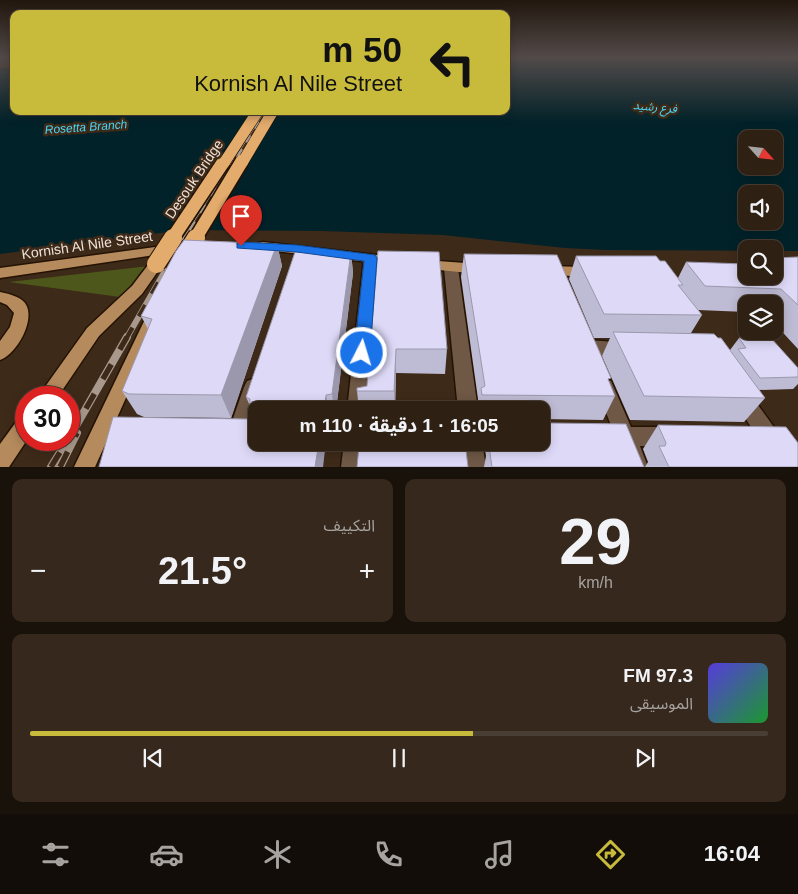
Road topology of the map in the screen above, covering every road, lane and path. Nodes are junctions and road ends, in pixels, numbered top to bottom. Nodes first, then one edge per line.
1 (255, 115) edge
2 (271, 115) edge
3 (212, 246) edge
4 (250, 246) edge
5 (297, 248) junction
6 (371, 258) junction
7 (156, 264) joint
8 (291, 267) edge
9 (451, 268) junction
10 (177, 269) edge
11 (496, 270) edge
12 (536, 271) edge
13 (556, 271) junction
14 (0, 273) edge
15 (602, 273) edge
16 (563, 288) edge
17 (0, 298) edge
18 (162, 300) edge
19 (581, 330) edge
20 (588, 347) junction
21 (638, 348) edge
22 (0, 354) edge
23 (256, 376) edge
24 (55, 386) edge
25 (736, 390) edge
26 (252, 401) edge
27 (358, 401) edge
28 (467, 401) edge
29 (100, 427) junction
30 (120, 428) edge
31 (219, 430) edge
32 (248, 430) edge
33 (598, 436) edge
34 (626, 436) junction
35 (683, 438) edge
36 (15, 440) edge
37 (353, 451) edge
38 (473, 451) edge
39 (0, 461) edge
40 (84, 466) edge
41 (352, 466) edge
42 (475, 466) edge
43 (638, 466) edge
44 (789, 466) edge

1 - 7 highway, Desouk Bridge, bridge
2 - 10 highway, bridge
3 - 14 main road, Kornish Al Nile Street
4 - 5 main road
5 - 6 main road
5 - 8 street
6 - 9 main road
6 - 27 street
7 - 24 main road
9 - 11 main road
9 - 28 street
12 - 13 main road
13 - 15 main road
13 - 16 street
17 - 22 main road
18 - 29 main road
19 - 20 street
20 - 21 street
20 - 34 street
23 - 26 street
25 - 44 street
29 - 30 street
29 - 40 main road
31 - 32 street
33 - 34 street
34 - 35 street
34 - 43 street
36 - 39 main road
37 - 41 street
38 - 42 street

